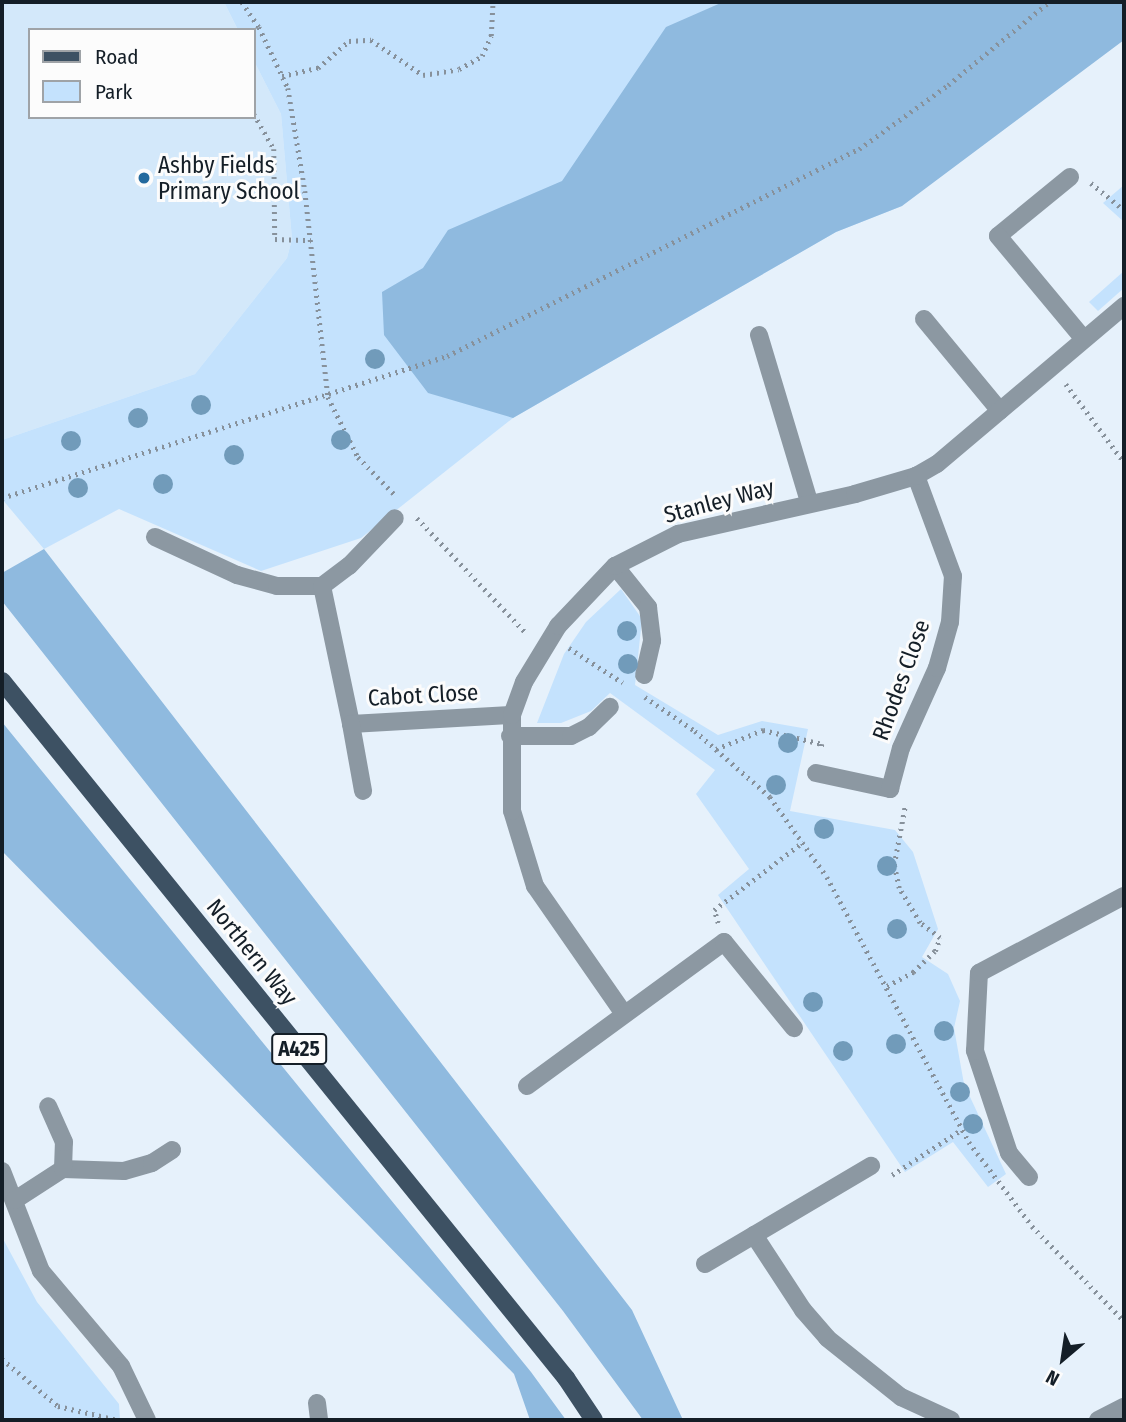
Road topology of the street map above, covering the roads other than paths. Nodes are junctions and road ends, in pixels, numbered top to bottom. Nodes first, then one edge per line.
1 (1070, 177) road end
2 (1124, 306) edge
3 (924, 318) dead end
4 (759, 335) dead end
5 (1083, 338) junction
6 (1000, 411) junction
7 (916, 476) junction
8 (809, 502) junction
9 (404, 513) road end
10 (155, 537) dead end
11 (615, 566) junction
12 (322, 586) junction
13 (2, 681) edge
14 (638, 682) road end
15 (610, 707) dead end
16 (512, 715) junction
17 (351, 724) junction
18 (510, 736) junction
19 (816, 773) road end
20 (363, 791) dead end
21 (1124, 896) edge
22 (624, 1014) junction
23 (794, 1028) dead end
24 (527, 1086) dead end
25 (48, 1106) dead end
26 (172, 1150) dead end
27 (871, 1166) dead end
28 (63, 1169) junction
29 (2, 1171) edge
30 (1030, 1177) dead end
31 (15, 1200) junction
32 (754, 1235) junction
33 (705, 1264) dead end
34 (1120, 1414) edge
35 (146, 1420) edge
36 (594, 1420) edge
37 (951, 1420) edge
38 (1098, 1420) edge

1 - 5 street
2 - 5 street, Stanley Way
3 - 6 street
4 - 8 street
5 - 6 street, Stanley Way
6 - 7 street, Stanley Way
7 - 8 street, Stanley Way
7 - 19 street, Rhodes Close
8 - 11 street, Stanley Way
9 - 12 street
10 - 12 street
11 - 14 street
11 - 16 street, Stanley Way
12 - 17 street, Cabot Close
13 - 36 main road, Northern Way / A425
15 - 18 street
16 - 17 street, Cabot Close
16 - 18 street, Stanley Way
17 - 20 street
18 - 22 street, Stanley Way
21 - 30 street
22 - 23 street
22 - 24 street
25 - 28 street
26 - 28 street
27 - 32 street
28 - 31 street
29 - 31 street
31 - 35 street
32 - 33 street
32 - 37 street
34 - 38 street

